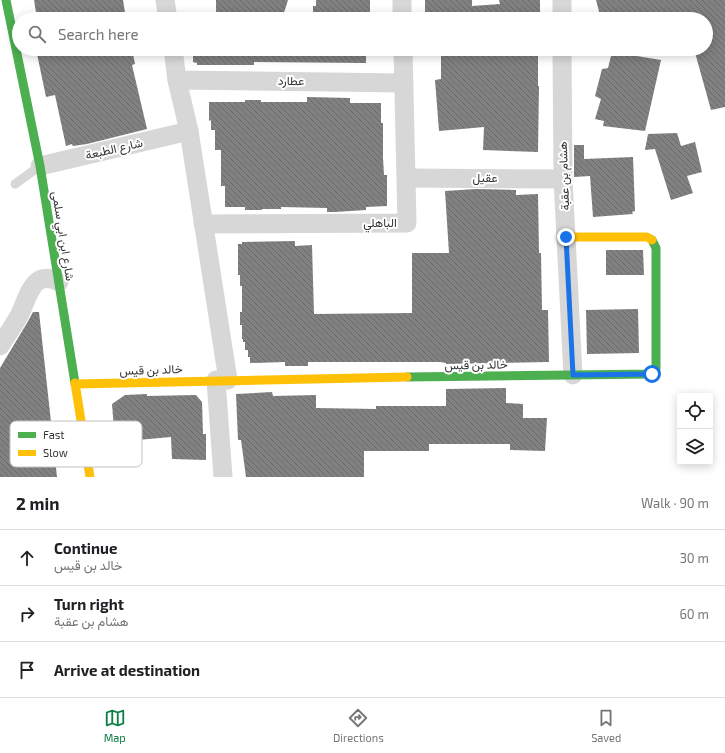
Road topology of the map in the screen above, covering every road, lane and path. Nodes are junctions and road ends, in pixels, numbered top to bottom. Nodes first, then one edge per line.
1 (6, 0) edge
2 (165, 0) edge
3 (402, 0) edge
4 (562, 0) edge
5 (167, 12) edge
6 (402, 12) edge
7 (562, 12) edge
8 (12, 29) edge
9 (17, 56) edge
10 (173, 56) edge
11 (403, 56) edge
12 (562, 56) edge
13 (177, 80) junction
14 (404, 83) junction
15 (189, 132) junction
16 (40, 166) junction
17 (407, 178) junction
18 (563, 179) junction
19 (15, 184) dead end
20 (203, 224) junction
21 (566, 237) junction
22 (59, 282) junction
23 (0, 346) edge
24 (573, 375) junction
25 (222, 380) junction
26 (75, 384) junction
27 (81, 421) edge
28 (88, 467) edge
29 (90, 477) edge
30 (223, 477) edge

1 - 8 street, شارع ابن ابي سلمى
2 - 5 street
3 - 6 street
4 - 7 street
9 - 16 street, شارع ابن ابي سلمى
10 - 13 street
11 - 14 street, الباهلي
12 - 18 street, هشام بن عقبة
13 - 14 street, عطارد
13 - 15 street
14 - 17 street, الباهلي
15 - 16 street, شارع الطبعة
15 - 20 street
16 - 19 lane
16 - 22 street, شارع ابن ابي سلمى
17 - 18 street, عقيل
17 - 20 street, الباهلي
18 - 21 street, هشام بن عقبة
20 - 25 street
21 - 24 street, هشام بن عقبة
21 - 24 street, خالد بن قيس
22 - 23 street
22 - 26 street, شارع ابن ابي سلمى
24 - 25 street, خالد بن قيس
25 - 26 street, خالد بن قيس
25 - 30 street
26 - 27 street, شارع ابن ابي سلمى
28 - 29 street, شارع ابن ابي سلمى

